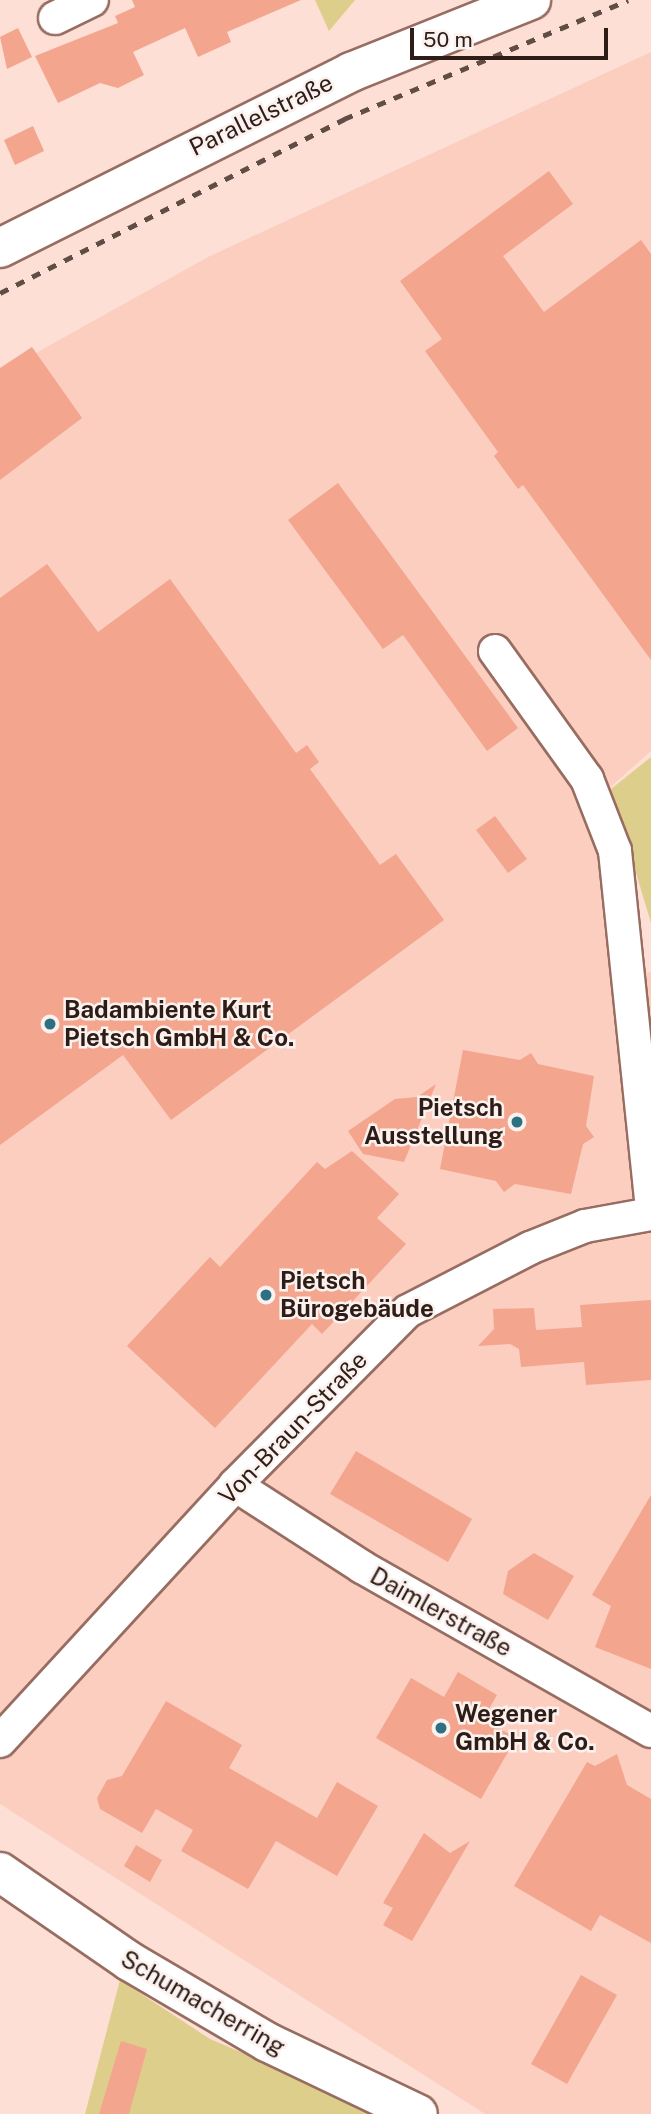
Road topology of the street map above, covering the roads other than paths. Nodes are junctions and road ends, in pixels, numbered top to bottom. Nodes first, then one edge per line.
1 (92, 0) edge
2 (531, 0) edge
3 (55, 18) dead end
4 (0, 248) edge
5 (495, 651) dead end
6 (640, 960) edge
7 (651, 1197) edge
8 (651, 1214) edge
9 (235, 1485) junction
10 (651, 1731) edge
11 (0, 1741) edge
12 (0, 1872) edge
13 (418, 2114) edge

1 - 3 street
2 - 4 main road, Parallelstraße
5 - 6 street
6 - 7 street
8 - 9 street, Von-Braun-Straße
9 - 10 street, Daimlerstraße
9 - 11 street, Von-Braun-Straße
12 - 13 main road, Schumacherring

